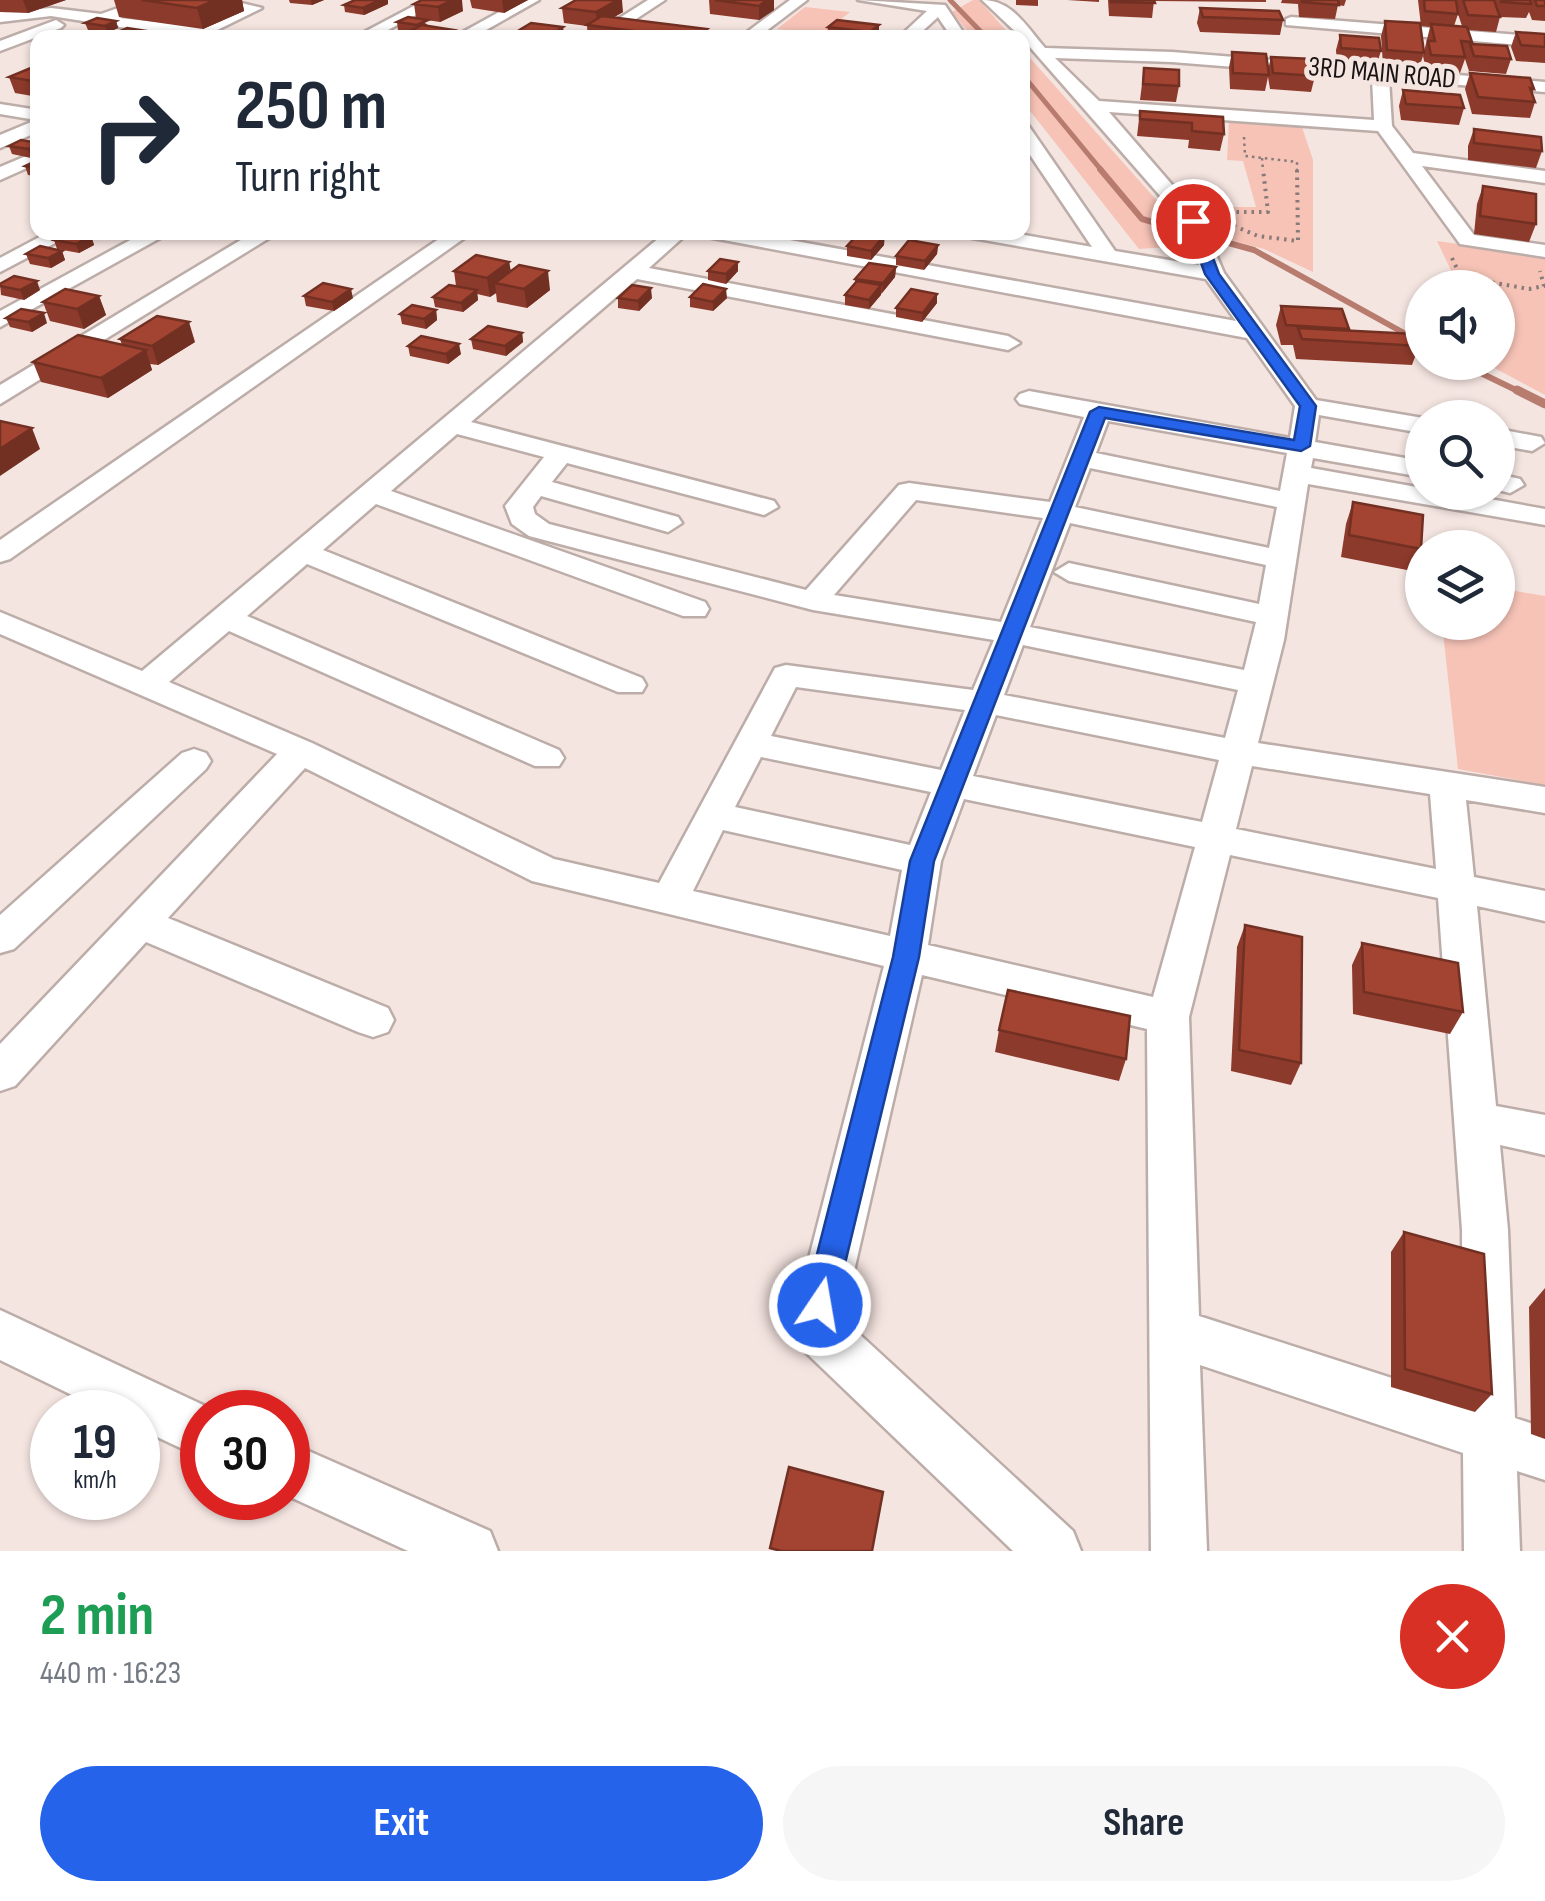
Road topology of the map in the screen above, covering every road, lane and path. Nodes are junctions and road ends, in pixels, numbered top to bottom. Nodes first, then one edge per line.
1 (122, 0) edge
2 (156, 0) edge
3 (196, 0) edge
4 (437, 0) edge
5 (532, 0) edge
6 (658, 0) edge
7 (800, 0) edge
8 (865, 0) edge
9 (989, 0) edge
10 (78, 8) edge
11 (940, 8) junction
12 (0, 17) edge
13 (119, 22) edge
14 (38, 30) edge
15 (186, 30) edge
16 (207, 30) edge
17 (376, 30) edge
18 (474, 30) edge
19 (607, 30) edge
20 (757, 30) edge
21 (914, 30) edge
22 (955, 30) edge
23 (1021, 30) edge
24 (0, 34) edge
25 (30, 35) edge
26 (24, 38) junction
27 (1302, 38) dead end
28 (1030, 41) edge
29 (1545, 42) edge
30 (0, 46) edge
31 (1040, 53) junction
32 (1313, 53) dead end
33 (1324, 68) junction
34 (1380, 73) junction
35 (1545, 87) edge
36 (1094, 106) junction
37 (0, 109) edge
38 (30, 114) edge
39 (1243, 116) junction
40 (1383, 126) junction
41 (30, 129) edge
42 (1030, 141) edge
43 (0, 142) edge
44 (1262, 158) junction
45 (1407, 158) junction
46 (30, 160) edge
47 (0, 174) edge
48 (1545, 177) edge
49 (50, 240) edge
50 (145, 240) edge
51 (255, 240) edge
52 (452, 240) edge
53 (670, 240) edge
54 (752, 240) edge
55 (1011, 240) edge
56 (1202, 247) junction
57 (1545, 250) edge
58 (1109, 257) junction
59 (0, 266) edge
60 (634, 272) junction
61 (0, 320) edge
62 (1255, 332) junction
63 (1008, 343) dead end
64 (0, 396) edge
65 (1028, 399) dead end
66 (1308, 406) junction
67 (1099, 412) junction
68 (1405, 421) edge
69 (455, 426) junction
70 (1515, 440) edge
71 (1532, 442) dead end
72 (560, 453) junction
73 (1080, 458) junction
74 (1405, 469) edge
75 (1296, 474) junction
76 (535, 486) junction
77 (374, 494) junction
78 (764, 507) dead end
79 (1059, 512) junction
80 (1545, 517) edge
81 (668, 523) dead end
82 (0, 552) edge
83 (302, 552) junction
84 (1282, 560) junction
85 (1069, 572) dead end
86 (812, 601) junction
87 (694, 609) dead end
88 (1272, 616) junction
89 (226, 618) junction
90 (0, 622) edge
91 (1012, 633) junction
92 (1257, 683) junction
93 (630, 684) dead end
94 (146, 685) junction
95 (984, 702) junction
96 (752, 743) junction
97 (300, 751) junction
98 (1238, 752) junction
99 (547, 758) dead end
100 (194, 760) dead end
101 (954, 784) junction
102 (1447, 784) junction
103 (1545, 800) edge
104 (713, 816) junction
105 (1216, 836) junction
106 (922, 861) junction
107 (1456, 889) junction
108 (670, 900) junction
109 (1545, 906) edge
110 (138, 922) junction
111 (0, 938) edge
112 (906, 957) junction
113 (1168, 1017) junction
114 (374, 1020) dead end
115 (0, 1072) edge
116 (1476, 1120) junction
117 (1545, 1135) edge
118 (1174, 1332) junction
119 (0, 1334) edge
120 (180, 1421) edge
121 (1490, 1434) junction
122 (1545, 1454) edge
123 (310, 1479) edge
124 (470, 1551) edge
125 (1053, 1551) edge
126 (1179, 1551) edge
127 (1492, 1551) edge

1 - 10 street
2 - 10 street
3 - 16 street
4 - 17 street
5 - 18 street
6 - 19 street
7 - 20 street
8 - 11 street
9 - 23 street
10 - 12 street
10 - 14 street
11 - 21 street
11 - 22 street
13 - 15 street
24 - 26 street
25 - 26 street
26 - 30 street
27 - 29 street
28 - 31 street
31 - 33 street, 3RD MAIN ROAD
31 - 36 street
32 - 33 street
33 - 34 street, 3RD MAIN ROAD
34 - 35 street, 3RD MAIN ROAD
34 - 40 street
36 - 39 street
36 - 56 street
37 - 38 street
39 - 40 street
39 - 44 path
40 - 45 street
41 - 43 street
42 - 58 street
44 - 44 path
45 - 48 street
45 - 57 street
46 - 47 street
49 - 59 street
50 - 61 street
51 - 64 street
52 - 82 street
53 - 60 street
54 - 62 street
55 - 58 street
56 - 58 street
56 - 62 street
60 - 63 street
60 - 69 street
62 - 66 street
65 - 67 street
66 - 68 street
66 - 75 street
67 - 73 street
67 - 75 street
69 - 72 street
69 - 77 street
70 - 71 street
72 - 76 street
72 - 78 street
73 - 75 street
73 - 79 street
74 - 75 street
75 - 80 street
75 - 84 street
76 - 81 street
76 - 86 street
77 - 83 street
77 - 87 street
79 - 84 street
79 - 86 street
79 - 91 street
83 - 89 street
83 - 93 street
84 - 88 street
85 - 88 street
86 - 91 street
88 - 92 street
89 - 94 street
89 - 99 street
90 - 94 street
91 - 92 street
91 - 95 street
92 - 98 street
94 - 97 street
95 - 96 street
95 - 98 street
95 - 101 street
96 - 101 street
96 - 104 street
97 - 108 street
97 - 110 street
98 - 102 street
98 - 105 street
100 - 111 street
101 - 105 street
101 - 106 street
102 - 103 street
102 - 107 street
104 - 106 street
104 - 108 street
105 - 107 street
105 - 113 street
106 - 112 street
107 - 109 street
107 - 116 street
108 - 112 street
110 - 114 street
110 - 115 street
112 - 113 street
112 - 125 street
113 - 118 street
116 - 117 street
116 - 121 street
118 - 121 street
118 - 126 street
119 - 120 street
121 - 122 street
121 - 127 street
123 - 124 street

